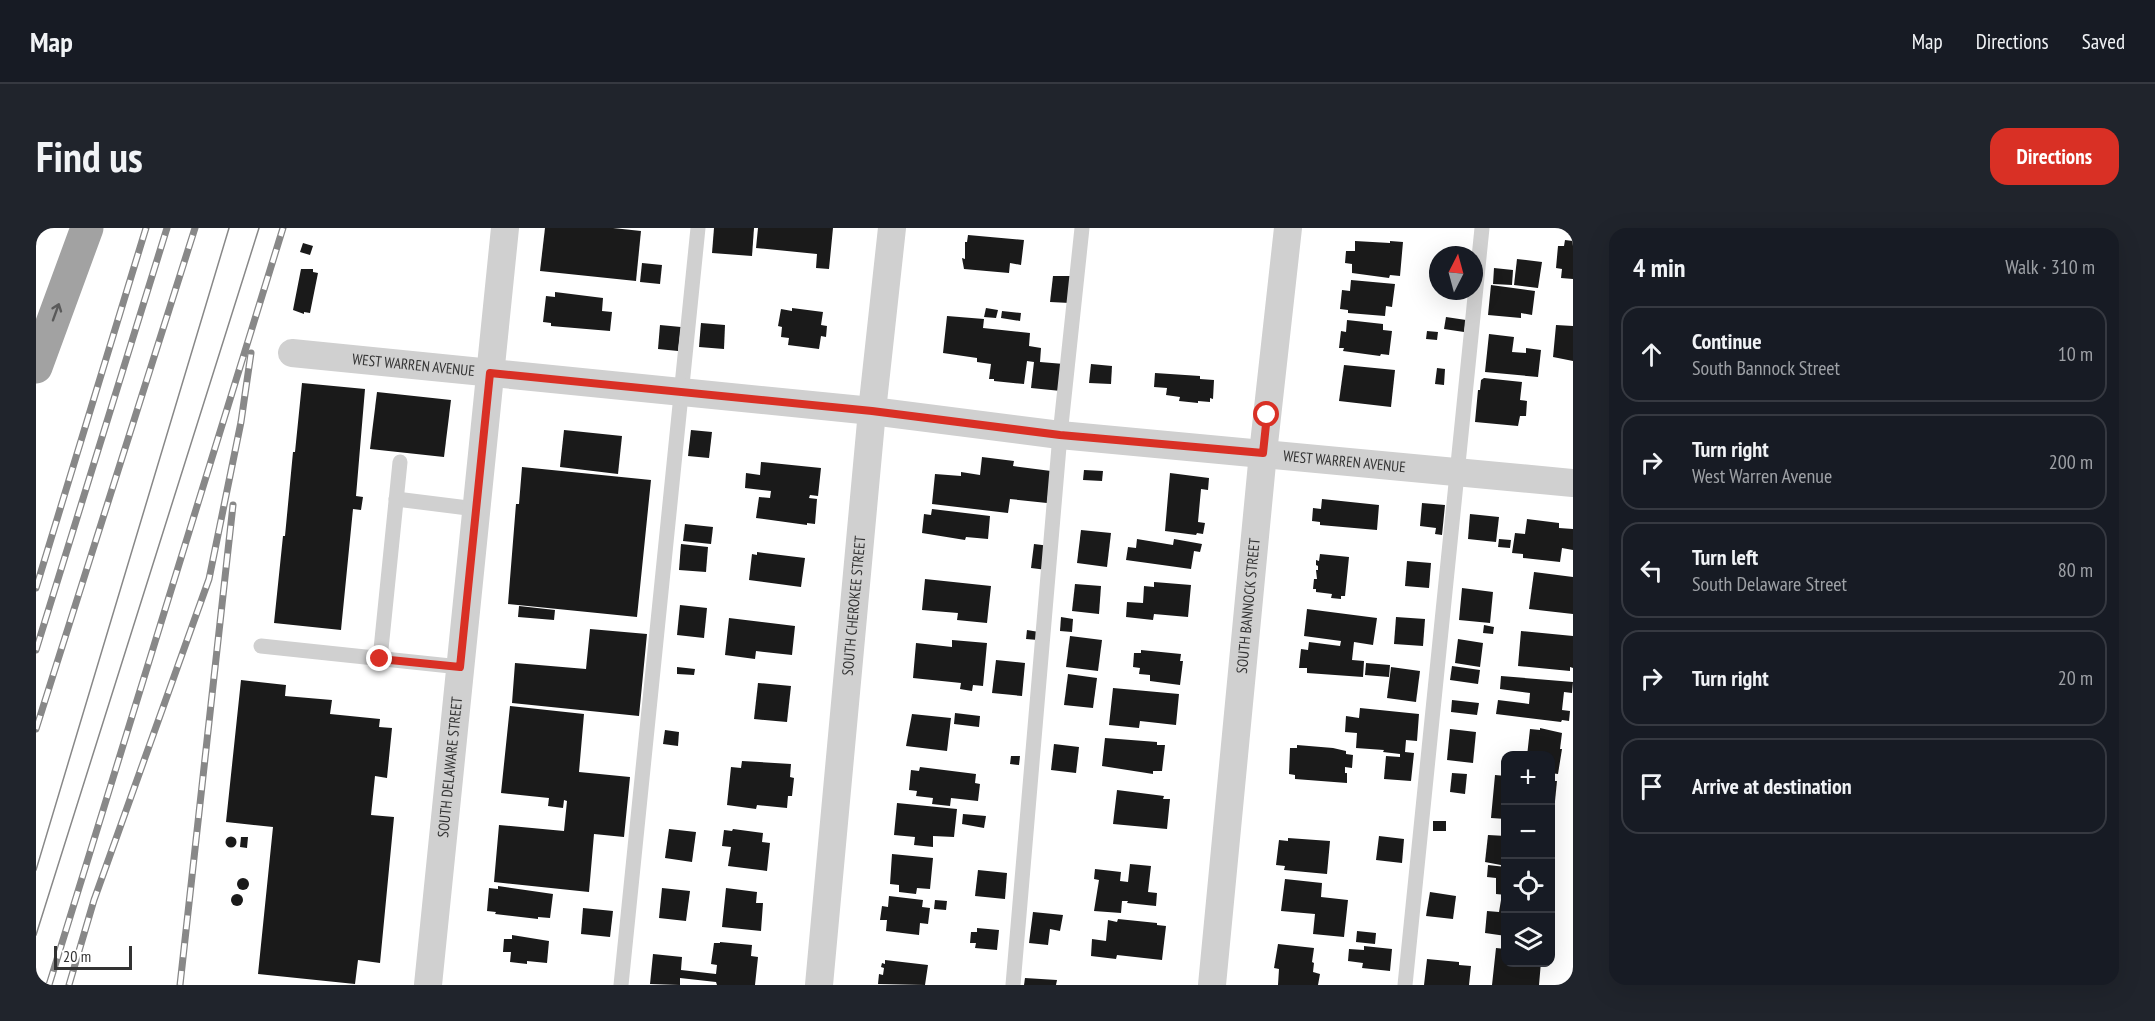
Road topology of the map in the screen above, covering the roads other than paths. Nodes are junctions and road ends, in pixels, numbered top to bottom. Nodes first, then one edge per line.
1 (87, 228) edge
2 (506, 228) edge
3 (698, 228) edge
4 (892, 228) edge
5 (1082, 228) edge
6 (1288, 228) edge
7 (1482, 228) edge
8 (292, 353) dead end
9 (36, 367) edge
10 (490, 373) junction
11 (681, 392) junction
12 (872, 411) junction
13 (1060, 435) junction
14 (1263, 453) junction
15 (400, 462) dead end
16 (1457, 472) junction
17 (1573, 483) edge
18 (396, 499) junction
19 (476, 509) junction
20 (261, 646) dead end
21 (380, 659) junction
22 (460, 667) junction
23 (428, 985) edge
24 (621, 985) edge
25 (819, 985) edge
26 (1012, 985) edge
27 (1212, 985) edge
28 (1405, 985) edge

9 -> 1 highway
2 - 10 street, SOUTH DELAWARE STREET
3 - 11 lane
4 - 12 street, SOUTH CHEROKEE STREET
5 - 13 lane
6 - 14 street, SOUTH BANNOCK STREET
7 - 16 lane
8 - 10 street, WEST WARREN AVENUE
10 - 11 street, WEST WARREN AVENUE
10 - 19 street, SOUTH DELAWARE STREET
11 - 12 street, WEST WARREN AVENUE
11 - 24 lane
12 - 13 street, WEST WARREN AVENUE
12 - 25 street, SOUTH CHEROKEE STREET
13 - 14 street, WEST WARREN AVENUE
13 - 26 lane
14 - 16 street, WEST WARREN AVENUE
14 - 27 street, SOUTH BANNOCK STREET
15 - 18 lane
16 - 17 street, WEST WARREN AVENUE
16 - 28 lane
18 - 19 lane
18 - 21 lane
19 - 22 street, SOUTH DELAWARE STREET
20 - 21 lane
21 - 22 lane
22 - 23 street, SOUTH DELAWARE STREET

